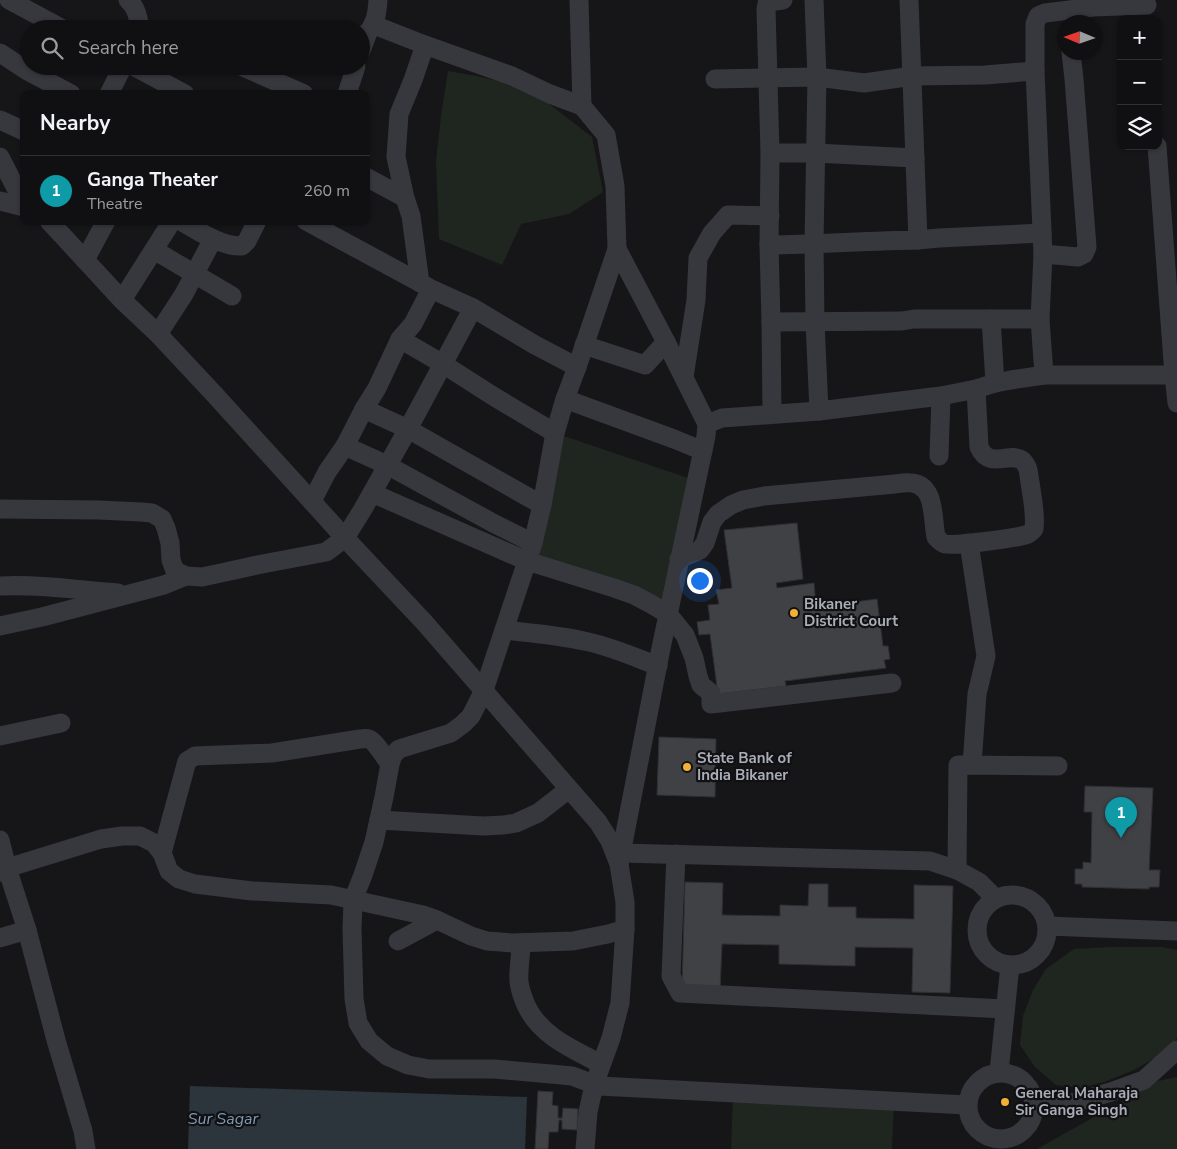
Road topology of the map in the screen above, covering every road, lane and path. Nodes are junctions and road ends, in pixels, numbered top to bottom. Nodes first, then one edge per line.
1 (10, 0) edge
2 (128, 0) edge
3 (378, 0) edge
4 (579, 0) edge
5 (783, 0) edge
6 (814, 0) edge
7 (910, 0) edge
8 (1147, 8) edge
9 (1057, 15) edge
10 (1072, 15) edge
11 (47, 20) edge
12 (139, 20) edge
13 (370, 27) edge
14 (370, 37) edge
15 (425, 45) junction
16 (0, 53) edge
17 (1072, 60) edge
18 (20, 66) edge
19 (1035, 71) junction
20 (35, 75) edge
21 (118, 75) edge
22 (150, 75) edge
23 (261, 75) edge
24 (353, 75) edge
25 (912, 76) junction
26 (817, 77) junction
27 (768, 78) junction
28 (715, 79) dead end
29 (64, 90) edge
30 (111, 90) edge
31 (178, 90) edge
32 (295, 90) edge
33 (348, 90) edge
34 (582, 106) junction
35 (0, 120) edge
36 (20, 129) edge
37 (1157, 150) edge
38 (815, 152) junction
39 (770, 153) junction
40 (0, 157) edge
41 (915, 158) junction
42 (370, 178) edge
43 (20, 197) edge
44 (405, 198) junction
45 (0, 201) edge
46 (20, 204) edge
47 (770, 216) junction
48 (53, 225) edge
49 (104, 225) edge
50 (170, 225) edge
51 (188, 225) edge
52 (255, 225) edge
53 (313, 225) edge
54 (1042, 234) junction
55 (213, 239) junction
56 (918, 240) junction
57 (814, 244) junction
58 (769, 245) junction
59 (616, 249) junction
60 (154, 250) junction
61 (1043, 254) junction
62 (84, 260) junction
63 (195, 274) junction
64 (426, 286) junction
65 (232, 296) dead end
66 (122, 300) junction
67 (473, 308) junction
68 (991, 319) junction
69 (1040, 319) junction
70 (771, 322) junction
71 (815, 322) junction
72 (158, 334) junction
73 (400, 339) junction
74 (666, 342) junction
75 (584, 346) junction
76 (1174, 363) edge
77 (443, 364) junction
78 (577, 367) junction
79 (1044, 375) junction
80 (684, 377) junction
81 (995, 384) junction
82 (976, 390) junction
83 (941, 396) junction
84 (565, 399) junction
85 (1177, 403) edge
86 (364, 409) junction
87 (819, 411) junction
88 (772, 413) junction
89 (707, 424) junction
90 (408, 429) junction
91 (555, 433) junction
92 (345, 446) junction
93 (703, 451) junction
94 (939, 456) dead end
95 (387, 465) junction
96 (372, 493) junction
97 (312, 501) junction
98 (542, 505) junction
99 (0, 509) edge
100 (345, 538) junction
101 (533, 543) junction
102 (969, 543) junction
103 (679, 559) junction
104 (527, 561) junction
105 (186, 576) junction
106 (0, 586) edge
107 (132, 594) junction
108 (668, 614) junction
109 (0, 626) edge
110 (504, 630) junction
111 (658, 666) junction
112 (892, 683) dead end
113 (484, 690) junction
114 (61, 723) dead end
115 (0, 736) edge
116 (390, 764) junction
117 (972, 765) junction
118 (1058, 766) dead end
119 (569, 789) junction
120 (379, 820) junction
121 (0, 840) edge
122 (162, 853) junction
123 (676, 854) junction
124 (620, 858) junction
125 (4, 870) edge
126 (957, 870) junction
127 (996, 899) junction
128 (353, 900) junction
129 (438, 920) junction
130 (1047, 926) junction
131 (625, 929) junction
132 (26, 930) junction
133 (1177, 931) edge
134 (0, 938) edge
135 (398, 941) dead end
136 (522, 943) junction
137 (1010, 965) junction
138 (1005, 1009) junction
139 (1177, 1050) edge
140 (601, 1064) junction
141 (999, 1072) junction
142 (594, 1085) junction
143 (967, 1105) junction
144 (1034, 1108) junction
145 (1002, 1144) edge
146 (86, 1149) edge
147 (585, 1149) edge

1 - 11 street
2 - 12 street
3 - 13 street
4 - 34 street
5 - 27 street
6 - 26 street
7 - 25 street
8 - 10 street
9 - 19 street
14 - 15 street
15 - 34 street
15 - 44 street
16 - 18 street
17 - 61 street
19 - 25 street
19 - 54 street
20 - 29 street
21 - 30 street
22 - 31 street
23 - 32 street
24 - 33 street
25 - 26 street
25 - 41 street
26 - 27 street
26 - 38 street
27 - 28 street
27 - 39 street
34 - 59 street
35 - 36 street
37 - 76 street
38 - 39 street
38 - 41 street
38 - 57 street
39 - 47 street
40 - 43 street
41 - 56 street
42 - 44 street
44 - 64 street
45 - 46 street
47 - 58 street
47 - 80 street
48 - 62 street
49 - 62 street
50 - 60 street
51 - 55 street
52 - 55 street
53 - 64 street
54 - 56 street
54 - 61 street
55 - 63 street
56 - 57 street
57 - 58 street
57 - 71 street
58 - 70 street
59 - 74 street
59 - 75 street
60 - 63 street
60 - 66 street
61 - 69 street
62 - 66 street
63 - 65 street
63 - 72 street
64 - 67 street
64 - 73 street
66 - 72 street
67 - 77 street
67 - 78 street
68 - 69 street
68 - 71 street
68 - 81 street
69 - 79 street
70 - 71 street
70 - 88 street
71 - 87 street
72 - 97 street
73 - 77 street
73 - 86 street
74 - 75 street
74 - 80 street
75 - 78 street
76 - 79 street
76 - 85 street
77 - 90 street
77 - 91 street
78 - 84 street
79 - 81 street
80 - 89 street
81 - 82 street
82 - 83 street
82 - 102 street
83 - 87 street
83 - 94 street
84 - 91 street
84 - 93 street
86 - 90 street
86 - 92 street
87 - 88 street
88 - 89 street
89 - 93 street
90 - 95 street
90 - 98 street
91 - 98 street
92 - 95 street
92 - 97 street
93 - 103 street
95 - 96 street
95 - 101 street
96 - 100 street
96 - 104 street
97 - 100 street
98 - 101 street
99 - 105 street
100 - 105 street
100 - 113 street
101 - 104 street
102 - 103 street
102 - 117 street
103 - 108 street
104 - 108 street
104 - 110 street
105 - 107 street
106 - 107 street
107 - 109 street
108 - 111 street
108 - 112 street
110 - 111 street
110 - 113 street
111 - 124 street
113 - 116 street
113 - 119 street
114 - 115 street
116 - 120 street
116 - 122 street
117 - 118 street
117 - 126 street
119 - 120 street
119 - 124 street
120 - 128 street
121 - 125 street
122 - 125 street
122 - 128 street
123 - 124 street
123 - 126 street
123 - 138 street
124 - 131 street
125 - 132 street
126 - 127 street
127 - 130 street
127 - 137 street
128 - 129 street
128 - 142 street
129 - 135 street
129 - 136 street
130 - 133 street
130 - 137 street
131 - 136 street
131 - 140 street
132 - 134 street
132 - 146 street
136 - 140 street
137 - 138 street
138 - 141 street
139 - 144 street
140 - 142 street
141 - 143 street
141 - 144 street
142 - 143 street
142 - 147 street
143 - 145 street
144 - 145 street

